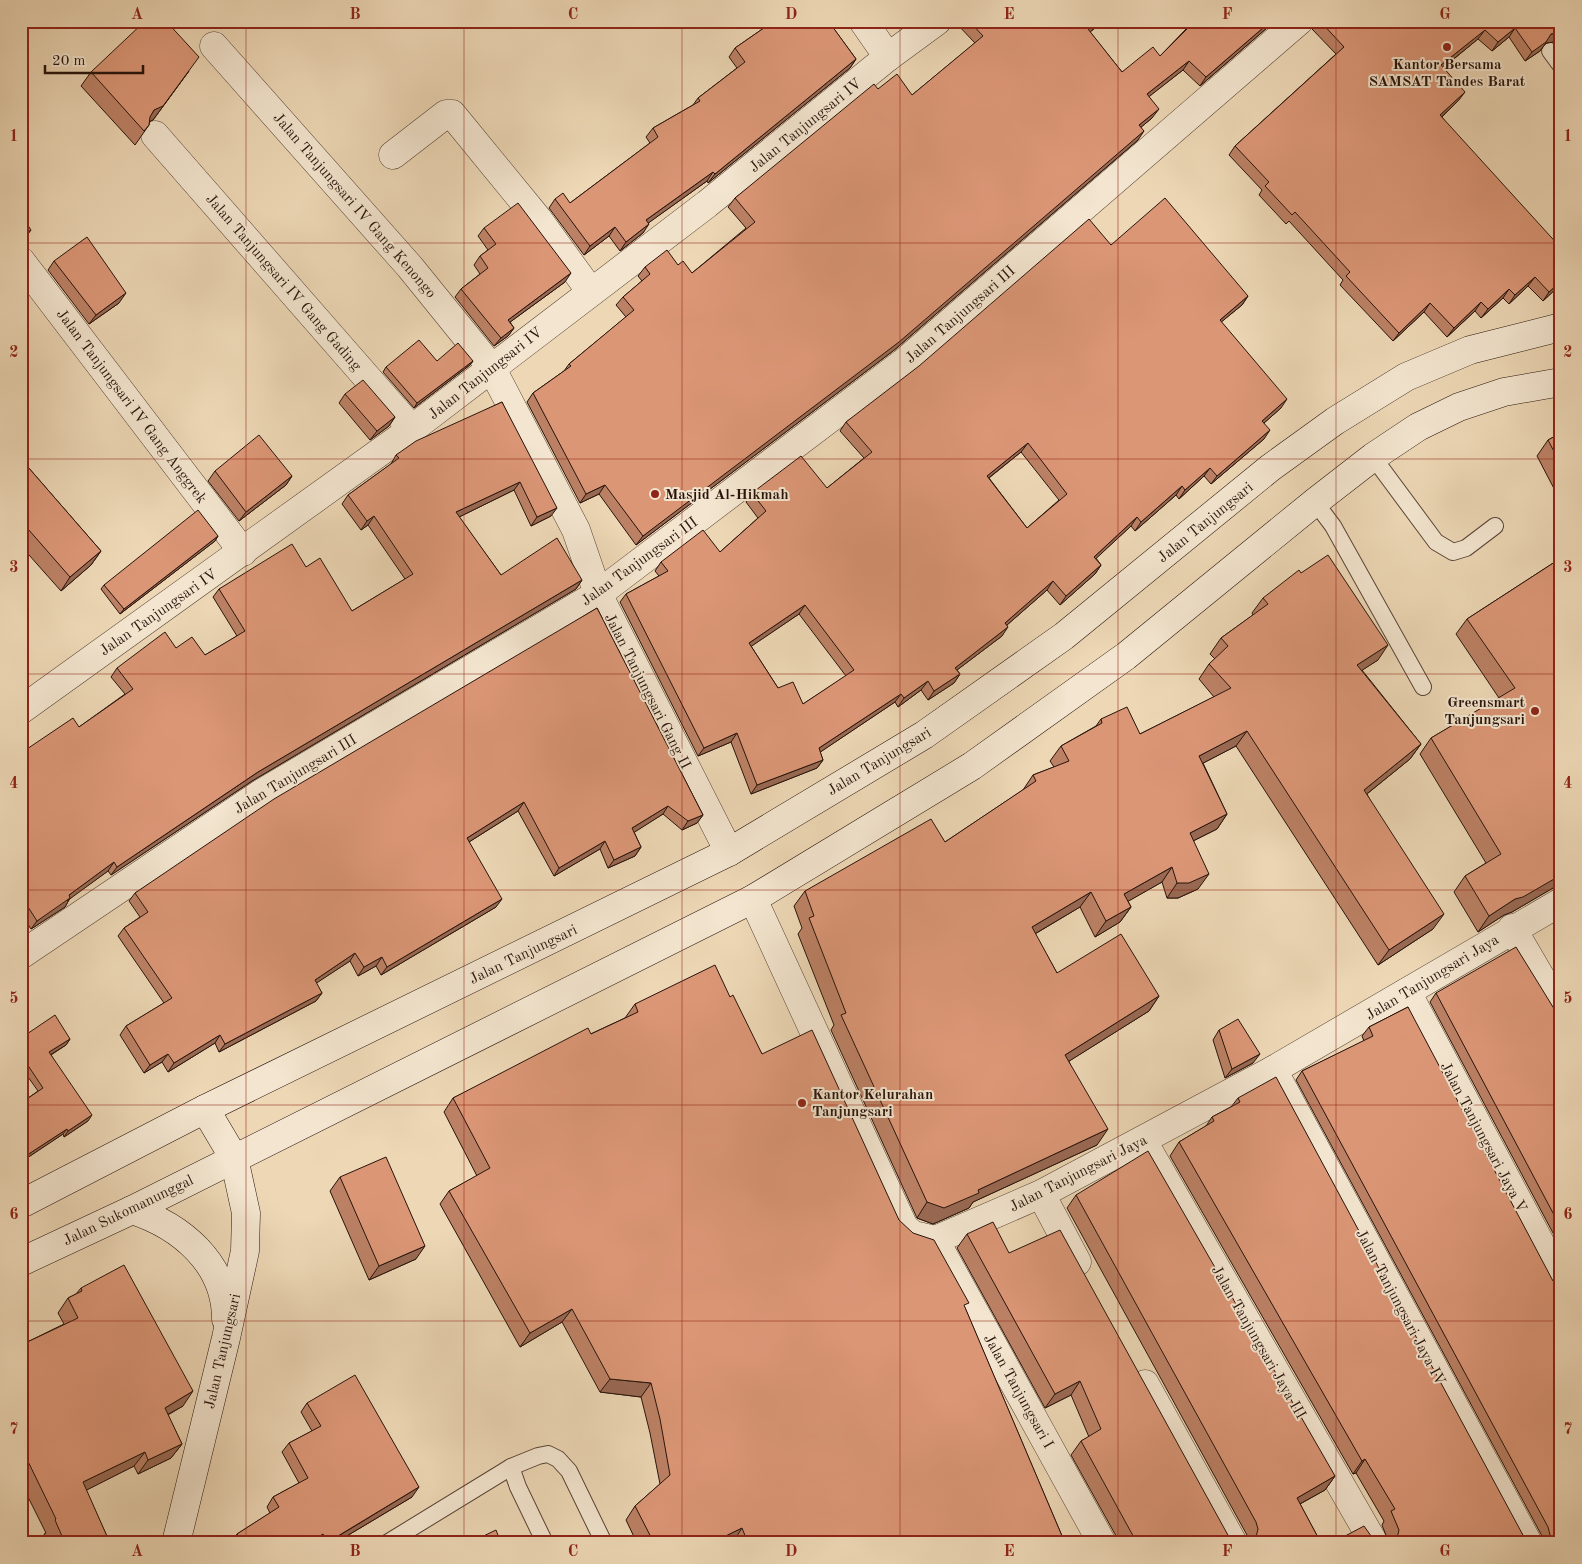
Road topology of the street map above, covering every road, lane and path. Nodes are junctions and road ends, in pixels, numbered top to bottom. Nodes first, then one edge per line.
1 (863, 21) edge
2 (937, 21) edge
3 (1299, 21) edge
4 (214, 46) dead end
5 (1550, 50) edge
6 (888, 57) junction
7 (1561, 66) edge
8 (155, 135) edge
9 (393, 156) dead end
10 (21, 261) edge
11 (591, 292) junction
12 (1561, 327) edge
13 (491, 367) junction
14 (1561, 382) edge
15 (412, 429) junction
16 (1372, 457) junction
17 (1315, 502) junction
18 (1495, 526) dead end
19 (243, 552) junction
20 (598, 594) junction
21 (1423, 687) dead end
22 (21, 710) edge
23 (729, 852) junction
24 (753, 899) junction
25 (1561, 902) edge
26 (1512, 928) junction
27 (21, 955) edge
28 (1407, 992) junction
29 (1561, 1012) edge
30 (1273, 1070) junction
31 (205, 1109) junction
32 (1143, 1141) junction
33 (234, 1158) junction
34 (1041, 1194) junction
35 (21, 1204) edge
36 (132, 1210) junction
37 (935, 1240) junction
38 (21, 1262) edge
39 (1561, 1282) edge
40 (1090, 1285) edge
41 (226, 1338) junction
42 (1133, 1362) edge
43 (511, 1468) junction
44 (176, 1543) edge
45 (388, 1543) edge
46 (545, 1543) edge
47 (604, 1543) edge
48 (1102, 1543) edge
49 (1233, 1543) edge
50 (1374, 1543) edge
51 (1528, 1543) edge

1 - 6 street
2 - 6 street, Jalan Tanjungsari IV
3 - 20 street, Jalan Tanjungsari III
4 - 13 street, Jalan Tanjungsari IV Gang Kenongo
5 - 7 lane
6 - 11 street, Jalan Tanjungsari IV
8 - 15 street, Jalan Tanjungsari IV Gang Gading
9 - 11 street
10 - 19 street, Jalan Tanjungsari IV Gang Anggrek
11 - 13 street, Jalan Tanjungsari IV
12 - 23 street, Jalan Tanjungsari
13 - 15 street, Jalan Tanjungsari IV
13 - 20 street, Jalan Tanjungsari Gang II
14 - 16 street
15 - 19 street, Jalan Tanjungsari IV
16 - 17 street
16 - 18 lane
17 - 21 lane
17 - 24 street
19 - 22 street, Jalan Tanjungsari IV
20 - 23 street, Jalan Tanjungsari Gang II
20 - 27 street, Jalan Tanjungsari III
23 - 31 street, Jalan Tanjungsari
24 - 33 street
24 - 37 street
25 - 26 street, Jalan Tanjungsari Jaya
26 - 28 street, Jalan Tanjungsari Jaya
26 - 29 street
28 - 30 street, Jalan Tanjungsari Jaya
28 - 39 street, Jalan Tanjungsari Jaya V
30 - 32 street, Jalan Tanjungsari Jaya
30 - 51 street, Jalan Tanjungsari Jaya IV
31 - 33 street, Jalan Tanjungsari
31 - 35 street
32 - 34 street, Jalan Tanjungsari Jaya
32 - 50 street, Jalan Tanjungsari Jaya III
33 - 36 street, Jalan Sukomanunggal
33 - 41 street, Jalan Tanjungsari
34 - 37 street, Jalan Tanjungsari Jaya
34 - 40 street
36 - 38 street, Jalan Sukomanunggal
36 - 41 street
37 - 48 street, Jalan Tanjungsari I
41 - 44 street, Jalan Tanjungsari
42 - 49 street
43 - 45 lane
43 - 46 lane
43 - 47 lane

